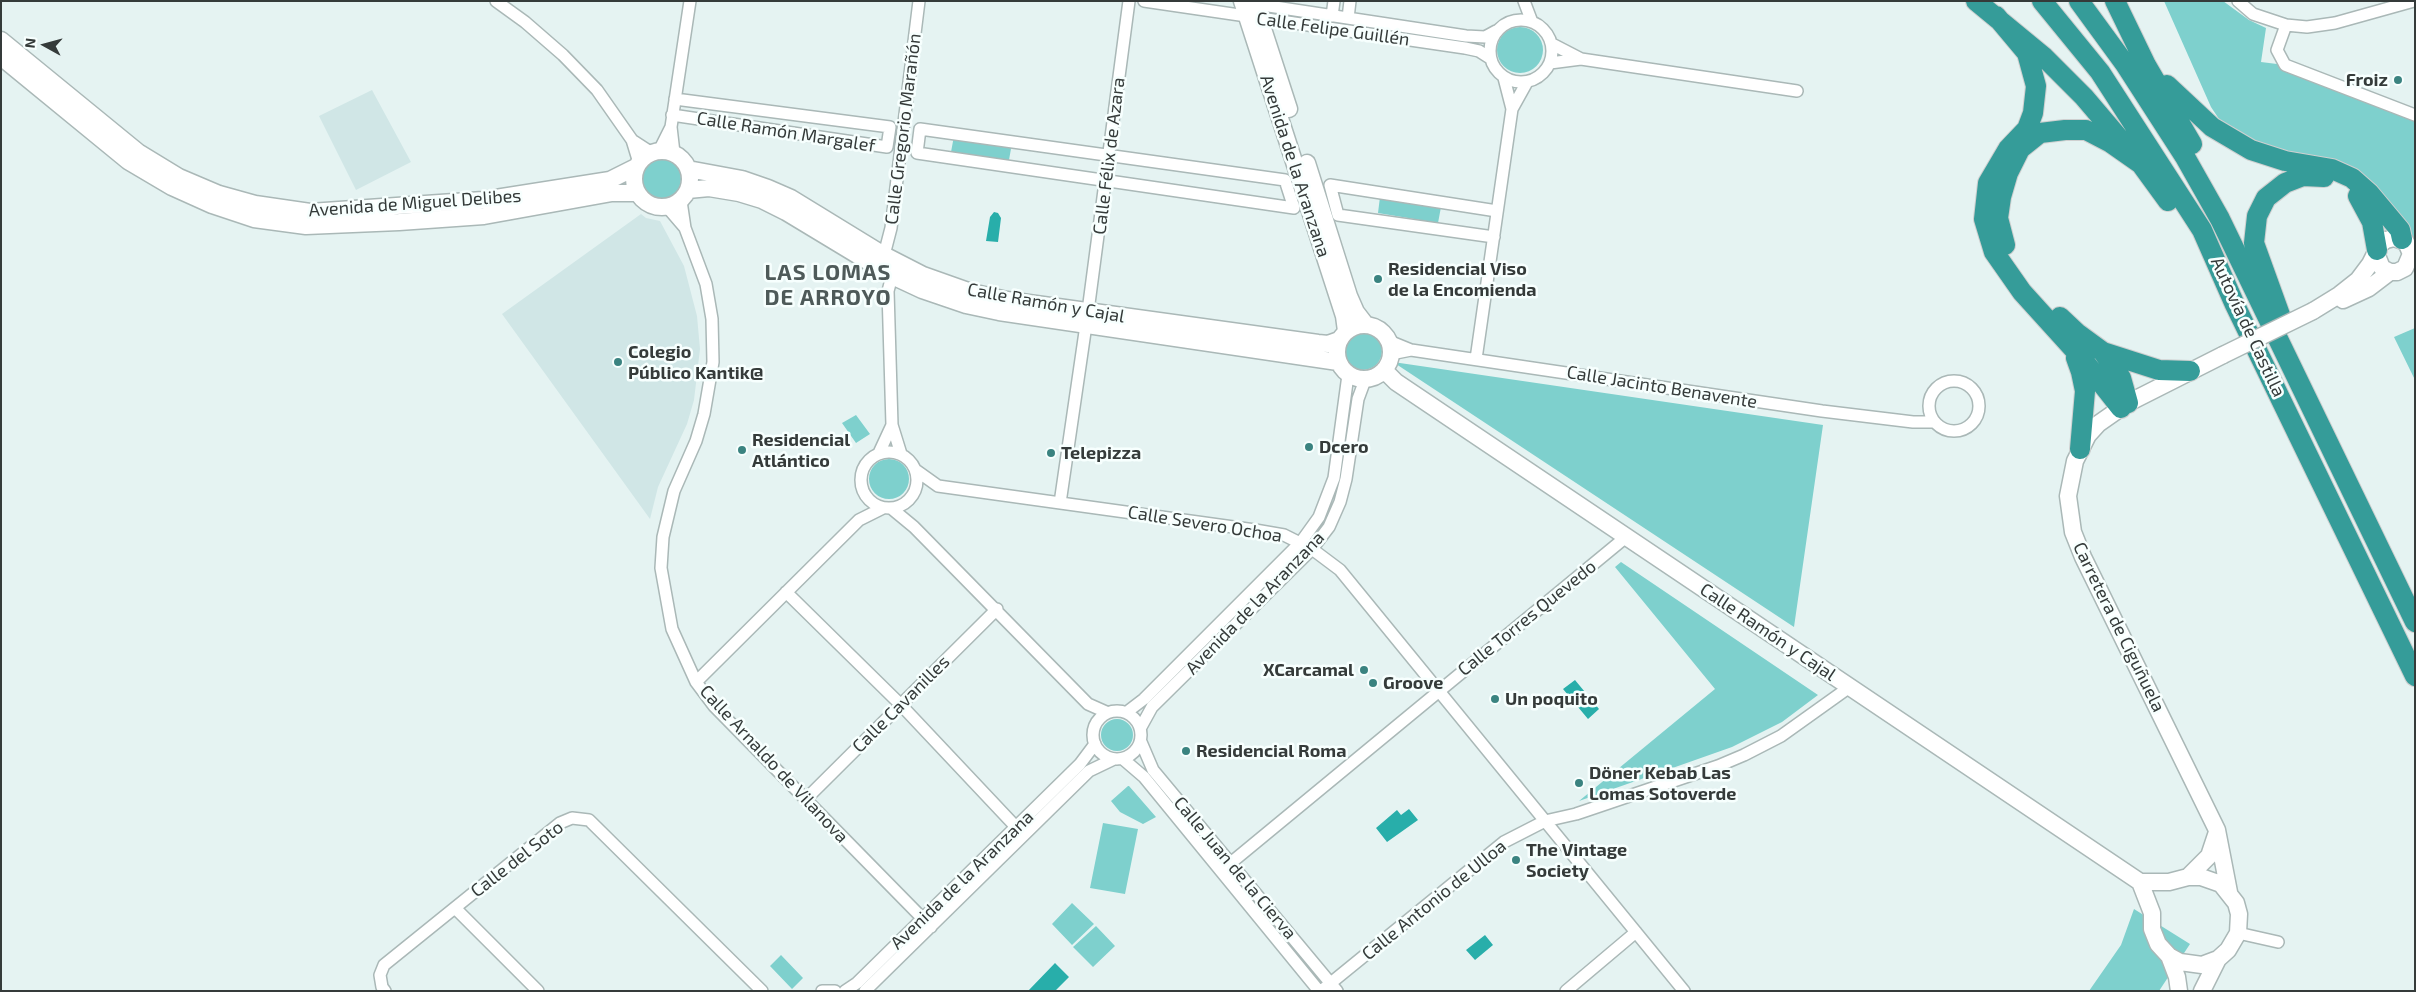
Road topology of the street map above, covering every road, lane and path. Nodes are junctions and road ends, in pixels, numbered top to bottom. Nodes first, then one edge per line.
1 (496, 1) edge
2 (690, 1) edge
3 (919, 1) edge
4 (1129, 1) edge
5 (1144, 1) edge
6 (1334, 1) edge
7 (1350, 1) edge
8 (1519, 1) edge
9 (1524, 1) edge
10 (1976, 1) edge
11 (2042, 1) edge
12 (2079, 1) edge
13 (2238, 1) edge
14 (2414, 1) edge
15 (1248, 6) edge
16 (2118, 8) edge
17 (1332, 16) junction
18 (1996, 16) junction
19 (1348, 18) junction
20 (1515, 20) junction
21 (1532, 22) junction
22 (2286, 25) junction
23 (1496, 31) junction
24 (1, 40) edge
25 (1552, 44) junction
26 (1, 57) edge
27 (1490, 58) junction
28 (1581, 59) junction
29 (1550, 63) junction
30 (1504, 78) junction
31 (1527, 82) junction
32 (1797, 91) dead end
33 (675, 98) junction
34 (1512, 108) junction
35 (672, 115) junction
36 (2415, 116) edge
37 (889, 135) junction
38 (902, 136) junction
39 (919, 139) junction
40 (632, 140) junction
41 (662, 152) junction
42 (1109, 157) junction
43 (2141, 164) junction
44 (638, 165) junction
45 (688, 169) junction
46 (1107, 179) junction
47 (637, 193) junction
48 (1304, 196) junction
49 (679, 199) junction
50 (1334, 200) junction
51 (1497, 211) junction
52 (1494, 237) junction
53 (2377, 252) junction
54 (2408, 254) edge
55 (884, 255) junction
56 (892, 276) junction
57 (2235, 305) junction
58 (2313, 311) junction
59 (1087, 318) junction
60 (1366, 325) junction
61 (2285, 328) junction
62 (1342, 336) junction
63 (2070, 345) junction
64 (1390, 348) junction
65 (2103, 352) junction
66 (1476, 359) junction
67 (1343, 368) junction
68 (2190, 371) junction
69 (1376, 375) junction
70 (2124, 406) junction
71 (1930, 410) junction
72 (1913, 422) junction
73 (1934, 422) junction
74 (892, 425) junction
75 (2080, 449) junction
76 (879, 453) junction
77 (901, 454) junction
78 (916, 471) junction
79 (938, 486) junction
80 (915, 492) junction
81 (865, 494) junction
82 (906, 503) junction
83 (1060, 503) junction
84 (887, 508) junction
85 (2366, 519) junction
86 (859, 520) junction
87 (914, 527) junction
88 (1626, 537) junction
89 (1301, 542) junction
90 (1312, 548) junction
91 (786, 592) junction
92 (996, 609) junction
93 (2415, 622) edge
94 (2415, 676) edge
95 (696, 682) junction
96 (1851, 686) junction
97 (1438, 691) junction
98 (1088, 704) junction
99 (901, 705) junction
100 (1106, 712) junction
101 (1127, 712) junction
102 (1096, 722) junction
103 (1140, 727) junction
104 (1140, 742) junction
105 (1094, 744) junction
106 (1118, 759) junction
107 (806, 800) junction
108 (1545, 821) junction
109 (1016, 827) junction
110 (2217, 830) junction
111 (1230, 863) junction
112 (1221, 871) junction
113 (2188, 877) junction
114 (2140, 882) junction
115 (2169, 882) junction
116 (2229, 892) junction
117 (455, 908) junction
118 (2151, 910) junction
119 (927, 922) junction
120 (1636, 932) junction
121 (2238, 933) junction
122 (2278, 942) dead end
123 (2169, 956) junction
124 (2218, 959) junction
125 (1327, 989) edge
126 (385, 991) edge
127 (538, 991) edge
128 (762, 991) edge
129 (822, 991) edge
130 (835, 991) edge
131 (845, 991) edge
132 (865, 991) edge
133 (1566, 991) edge
134 (1684, 991) edge
135 (2179, 991) edge
136 (2202, 991) edge

1 - 40 street
2 - 33 street
3 - 38 street, Calle Gregorio Marañón
4 - 42 street, Calle Félix de Azara
5 - 15 street, Calle Felipe Guillén
6 - 17 street
7 - 19 street
8 - 20 street
9 - 21 street
10 - 18 highway
11 - 57 highway, Autovía de Castilla
12 - 85 highway, Autovía de Castilla
13 - 22 street
14 - 22 street
15 - 17 street, Calle Felipe Guillén
15 - 27 street, Calle Felipe Guillén
15 - 48 street, Avenida de la Aranzana
16 - 54 highway
16 - 61 highway
17 - 19 street, Calle Felipe Guillén
18 - 43 highway
18 - 63 highway
19 - 23 street, Calle Felipe Guillén
20 - 21 street
20 - 23 street
21 - 25 street
22 - 36 street
23 - 27 street
24 - 44 street, Avenida de Miguel Delibes
25 - 28 street
25 - 29 street
26 - 47 street, Avenida de Miguel Delibes
27 - 30 street
28 - 29 street
28 - 32 street
29 - 31 street
30 - 31 street
30 - 34 street
31 - 34 street
33 - 35 street
33 - 37 street, Calle Ramón Margalef
34 - 51 street
35 - 37 street, Calle Ramón Margalef
35 - 41 street
37 - 38 street, Calle Ramón Margalef
38 - 39 street, Calle Ramón Margalef
38 - 55 street, Calle Gregorio Marañón
39 - 42 street
39 - 46 street
40 - 41 street
40 - 44 street
41 - 44 street
41 - 45 street
42 - 46 street, Calle Félix de Azara
42 - 48 street
43 - 57 highway
43 - 65 highway
44 - 47 street
45 - 49 street
45 - 55 street, Calle Ramón y Cajal
46 - 48 street
46 - 59 street, Calle Félix de Azara
47 - 49 street
48 - 50 street
48 - 60 street, Avenida de la Aranzana
48 - 62 street, Avenida de la Aranzana
49 - 56 street, Calle Ramón y Cajal
49 - 95 street, Calle Arnaldo de Vilanova
50 - 51 street
50 - 52 street
51 - 52 street
52 - 66 street
53 - 54 street
53 - 54 street
53 - 58 street, Carretera de Ciguñuela
53 - 61 highway
54 - 58 street, Carretera de Ciguñuela
55 - 59 street, Calle Ramón y Cajal
56 - 59 street, Calle Ramón y Cajal
56 - 74 street
57 - 94 highway, Autovía de Castilla
58 - 68 street, Carretera de Ciguñuela, bridge
59 - 62 street, Calle Ramón y Cajal
59 - 67 street, Calle Ramón y Cajal
59 - 83 street, Calle Félix de Azara
60 - 62 street
60 - 64 street
61 - 85 highway
62 - 67 street
63 - 70 highway
63 - 75 highway
64 - 66 street, Calle Jacinto Benavente
64 - 69 street
65 - 68 highway
65 - 70 highway
66 - 72 street, Calle Jacinto Benavente
67 - 69 street
67 - 89 street, Avenida de la Aranzana
68 - 70 street, Carretera de Ciguñuela
69 - 88 street, Calle Ramón y Cajal
69 - 90 street, Avenida de la Aranzana
70 - 75 street, Carretera de Ciguñuela
71 - 72 street
71 - 73 street
71 - 73 street
72 - 73 street, Calle Jacinto Benavente
74 - 76 street
74 - 77 street
75 - 110 street, Carretera de Ciguñuela
76 - 77 street
76 - 81 street
77 - 78 street
78 - 79 street, Calle Severo Ochoa
78 - 80 street
79 - 80 street, Calle Severo Ochoa
79 - 83 street, Calle Severo Ochoa
80 - 82 street
81 - 84 street
81 - 86 street
82 - 84 street
82 - 87 street
83 - 89 street, Calle Severo Ochoa
84 - 86 street
84 - 87 street
85 - 93 highway, Autovía de Castilla
86 - 91 street
87 - 92 street
88 - 96 street, Calle Ramón y Cajal
88 - 97 street, Calle Torres Quevedo
89 - 90 street, Calle Severo Ochoa
89 - 101 street, Avenida de la Aranzana
90 - 97 street, Calle Severo Ochoa
90 - 103 street, Avenida de la Aranzana
91 - 95 street
91 - 99 street
92 - 98 street
92 - 99 street, Calle Cavanilles
95 - 107 street, Calle Arnaldo de Vilanova
96 - 108 street, Calle Antonio de Ulloa
96 - 114 street, Calle Ramón y Cajal
97 - 108 street, Calle Severo Ochoa
97 - 111 street, Calle Torres Quevedo
98 - 100 street
98 - 102 street
99 - 107 street, Calle Cavanilles
99 - 109 street
100 - 101 street
100 - 102 street
101 - 103 street
102 - 105 street
103 - 104 street
104 - 106 street
104 - 111 street, Calle Juan de la Cierva
105 - 106 street
105 - 109 street, Avenida de la Aranzana
106 - 112 street, Calle Juan de la Cierva
106 - 119 street, Avenida de la Aranzana
107 - 119 street, Calle Arnaldo de Vilanova
108 - 120 street, Calle Severo Ochoa
108 - 125 street, Calle Antonio de Ulloa
109 - 119 street, Avenida de la Aranzana
110 - 113 street
110 - 116 street, Carretera de Ciguñuela
111 - 112 street, Calle Torres Quevedo
111 - 125 street, Calle Juan de la Cierva
112 - 125 street, Calle Juan de la Cierva
113 - 115 street
113 - 116 street
114 - 115 street
114 - 118 street
115 - 118 street
116 - 121 street
117 - 126 street, Calle del Soto
117 - 127 street
117 - 128 street, Calle del Soto
118 - 123 street
119 - 131 street, Avenida de la Aranzana
119 - 132 street, Avenida de la Aranzana
120 - 133 street
120 - 134 street, Calle Severo Ochoa
121 - 122 street
121 - 124 street
123 - 124 street
123 - 135 street
124 - 136 street
129 - 130 street

